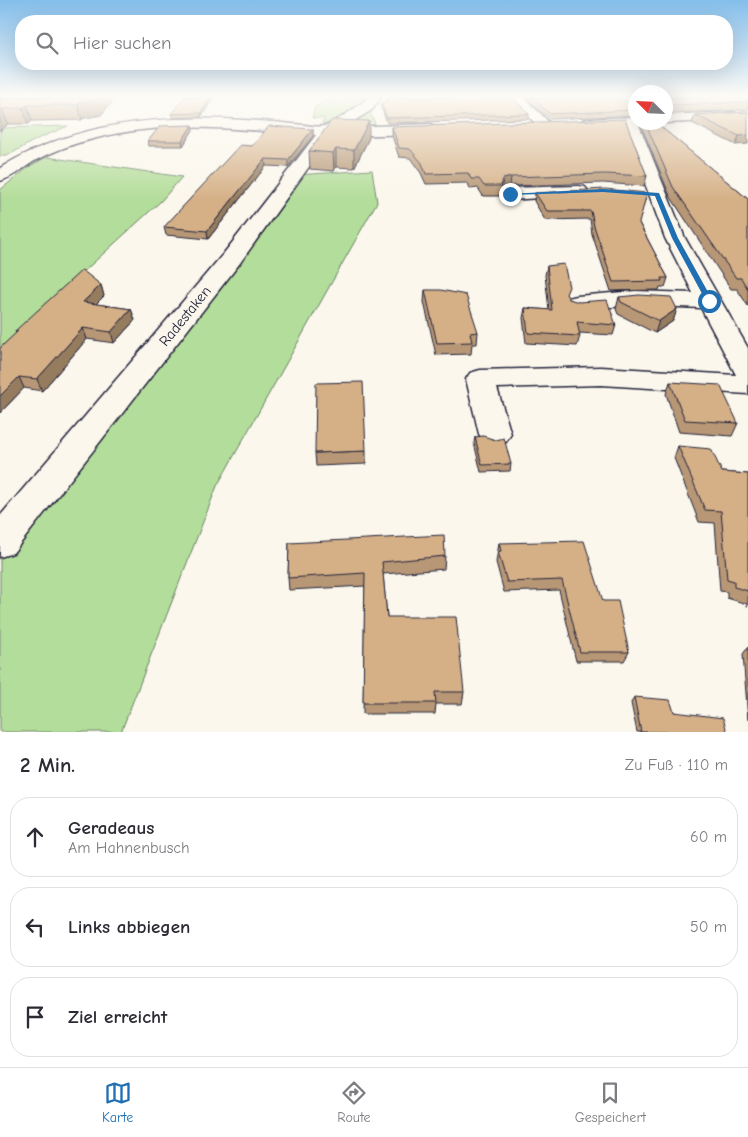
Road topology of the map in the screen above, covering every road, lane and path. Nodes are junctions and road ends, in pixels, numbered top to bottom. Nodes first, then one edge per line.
1 (106, 131) edge
2 (327, 131) edge
3 (635, 131) edge
4 (0, 176) edge
5 (594, 190) edge
6 (510, 194) dead end
7 (709, 301) junction
8 (578, 303) edge
9 (748, 372) edge
10 (748, 385) edge
11 (495, 434) dead end
12 (0, 542) edge

1 - 4 street
2 - 12 street, Radestaken
3 - 7 street
5 - 6 street
7 - 8 street
7 - 9 street
10 - 11 street

